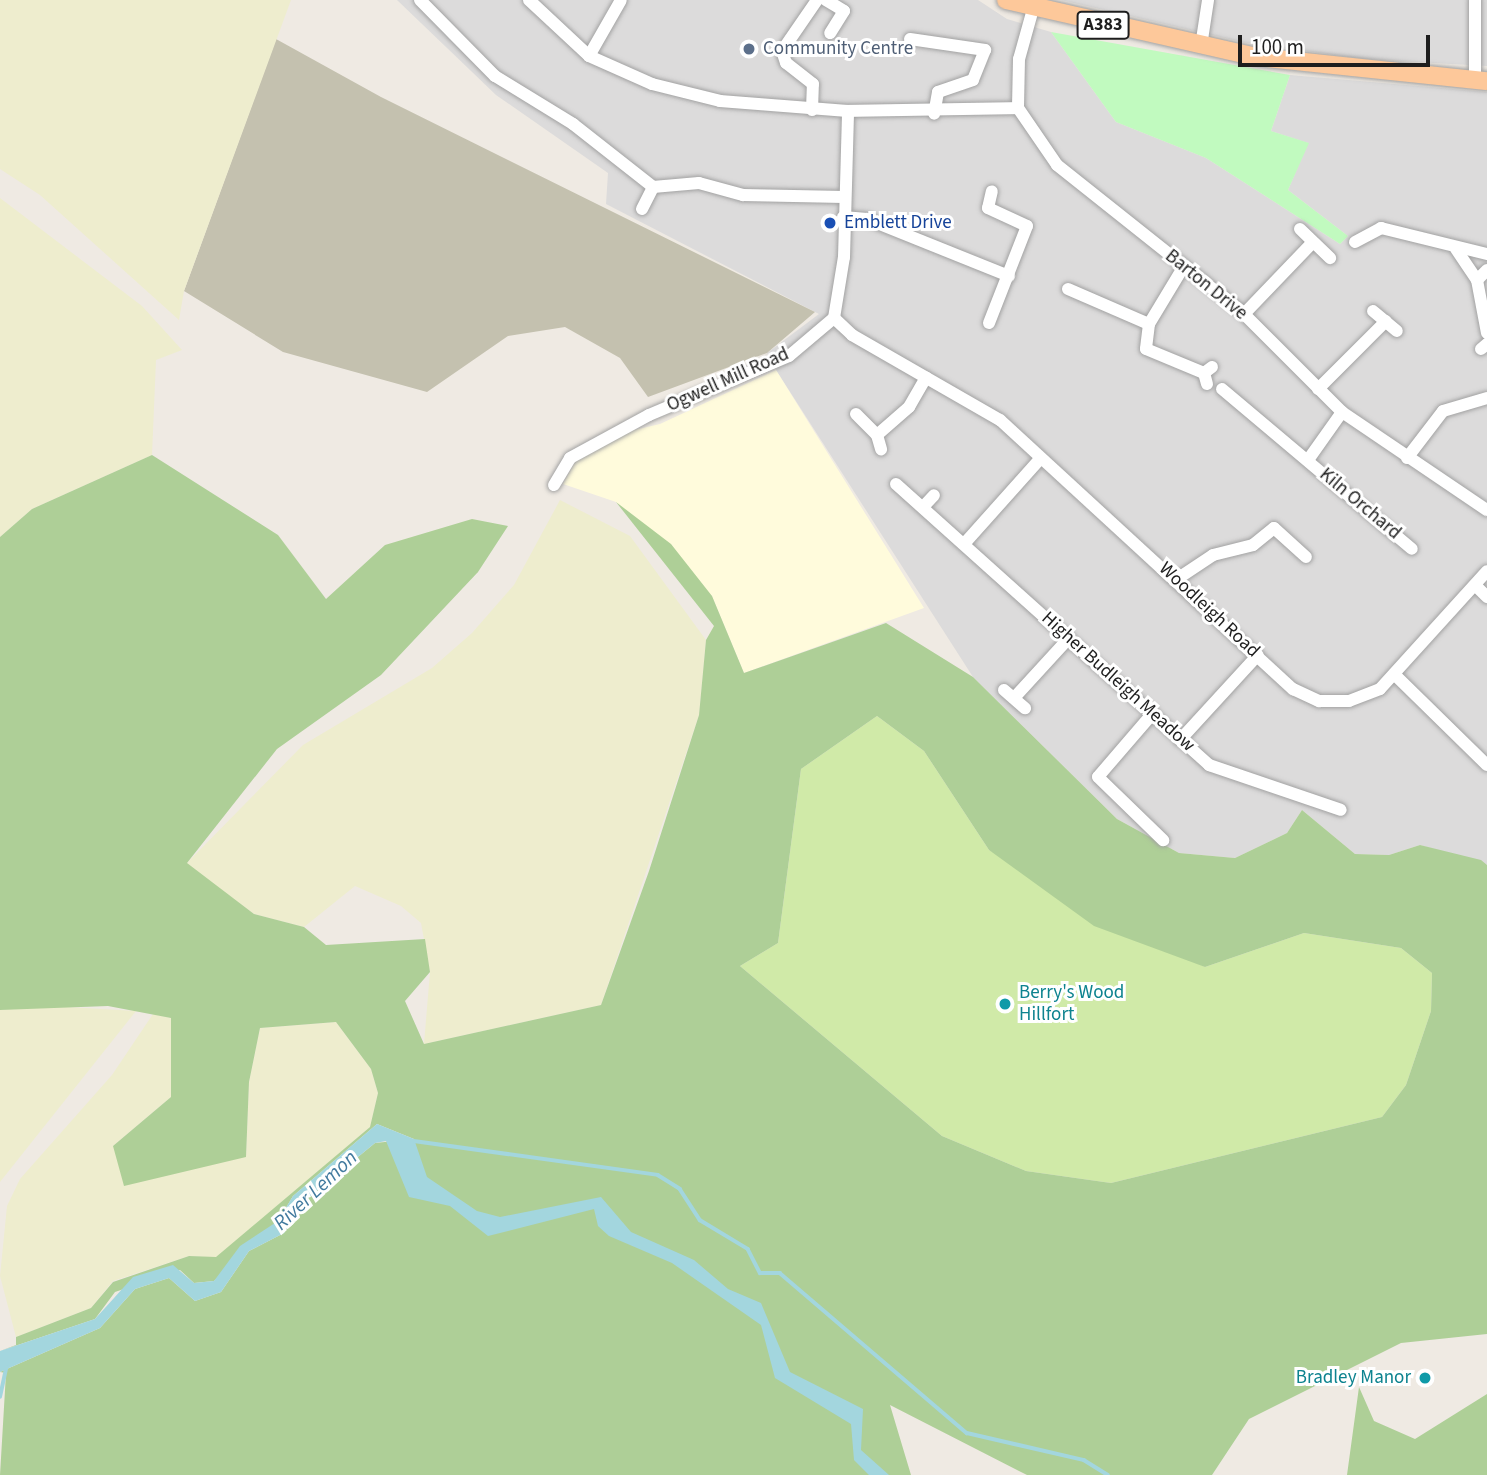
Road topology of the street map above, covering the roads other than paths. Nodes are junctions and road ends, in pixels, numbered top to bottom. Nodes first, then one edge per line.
1 (420, 0) edge
2 (530, 0) edge
3 (621, 0) edge
4 (817, 0) edge
5 (826, 0) edge
6 (1006, 0) edge
7 (1208, 0) edge
8 (1475, 0) edge
9 (1033, 9) junction
10 (830, 33) dead end
11 (910, 39) dead end
12 (1201, 46) junction
13 (589, 56) junction
14 (1481, 82) edge
15 (1018, 108) junction
16 (812, 110) junction
17 (848, 111) junction
18 (934, 114) junction
19 (653, 187) junction
20 (992, 191) dead end
21 (844, 197) junction
22 (642, 209) dead end
23 (844, 218) junction
24 (1300, 229) dead end
25 (1355, 242) dead end
26 (1312, 243) junction
27 (1456, 249) junction
28 (1487, 254) edge
29 (1330, 258) dead end
30 (1184, 266) junction
31 (1482, 275) edge
32 (1009, 276) junction
33 (1068, 289) dead end
34 (1373, 311) dead end
35 (1244, 314) junction
36 (834, 318) junction
37 (1386, 321) junction
38 (989, 323) dead end
39 (1149, 324) junction
40 (1397, 331) dead end
41 (1487, 333) edge
42 (1208, 375) dead end
43 (926, 378) junction
44 (1222, 389) dead end
45 (1318, 389) junction
46 (1487, 398) edge
47 (1342, 412) junction
48 (856, 414) dead end
49 (877, 435) junction
50 (881, 450) dead end
51 (1041, 458) junction
52 (1406, 458) junction
53 (1308, 460) junction
54 (896, 484) dead end
55 (554, 485) dead end
56 (934, 495) dead end
57 (923, 508) junction
58 (1487, 510) edge
59 (964, 544) junction
60 (1412, 548) dead end
61 (1306, 557) dead end
62 (1487, 571) edge
63 (1177, 579) junction
64 (1476, 586) junction
65 (1487, 597) edge
66 (1069, 638) junction
67 (1258, 655) junction
68 (1394, 674) junction
69 (1025, 708) dead end
70 (1153, 713) junction
71 (1180, 740) junction
72 (1487, 765) edge
73 (1341, 810) dead end
74 (1163, 840) dead end

1 - 19 street
2 - 13 street
3 - 13 street
4 - 16 street
5 - 10 street
6 - 9 main road, A383
7 - 12 street
8 - 14 street
9 - 12 main road, A383
9 - 15 street
11 - 18 street
12 - 14 main road, A383
13 - 16 street
15 - 18 street
15 - 30 street, Barton Drive
16 - 17 street
17 - 18 street
17 - 21 street
19 - 21 street
19 - 22 street
20 - 32 street
21 - 23 street
23 - 32 street
23 - 36 street
24 - 26 street
25 - 27 street
26 - 29 street
26 - 35 street
27 - 28 street
27 - 31 street
30 - 35 street, Barton Drive
30 - 39 street
31 - 41 street
32 - 38 street
33 - 39 street
34 - 37 street
35 - 45 street, Barton Drive
36 - 43 street, Woodleigh Road
36 - 55 street, Ogwell Mill Road
37 - 40 street
37 - 45 street
39 - 42 street
43 - 49 street
43 - 51 street, Woodleigh Road
44 - 53 street, Kiln Orchard
45 - 47 street, Barton Drive
46 - 52 street
47 - 52 street, Barton Drive
47 - 53 street, Kiln Orchard
48 - 49 street
49 - 50 street
51 - 59 street
51 - 63 street, Woodleigh Road
52 - 58 street, Barton Drive
53 - 60 street, Kiln Orchard
54 - 57 street, Higher Budleigh Meadow
56 - 57 street
57 - 59 street, Higher Budleigh Meadow
59 - 66 street, Higher Budleigh Meadow
61 - 63 street
62 - 64 street, Woodleigh Road
63 - 67 street, Woodleigh Road
64 - 65 street
64 - 68 street, Woodleigh Road
66 - 69 street
66 - 70 street, Higher Budleigh Meadow
67 - 68 street, Woodleigh Road
67 - 71 street
68 - 72 street
70 - 71 street, Higher Budleigh Meadow
70 - 74 street
71 - 73 street, Higher Budleigh Meadow

